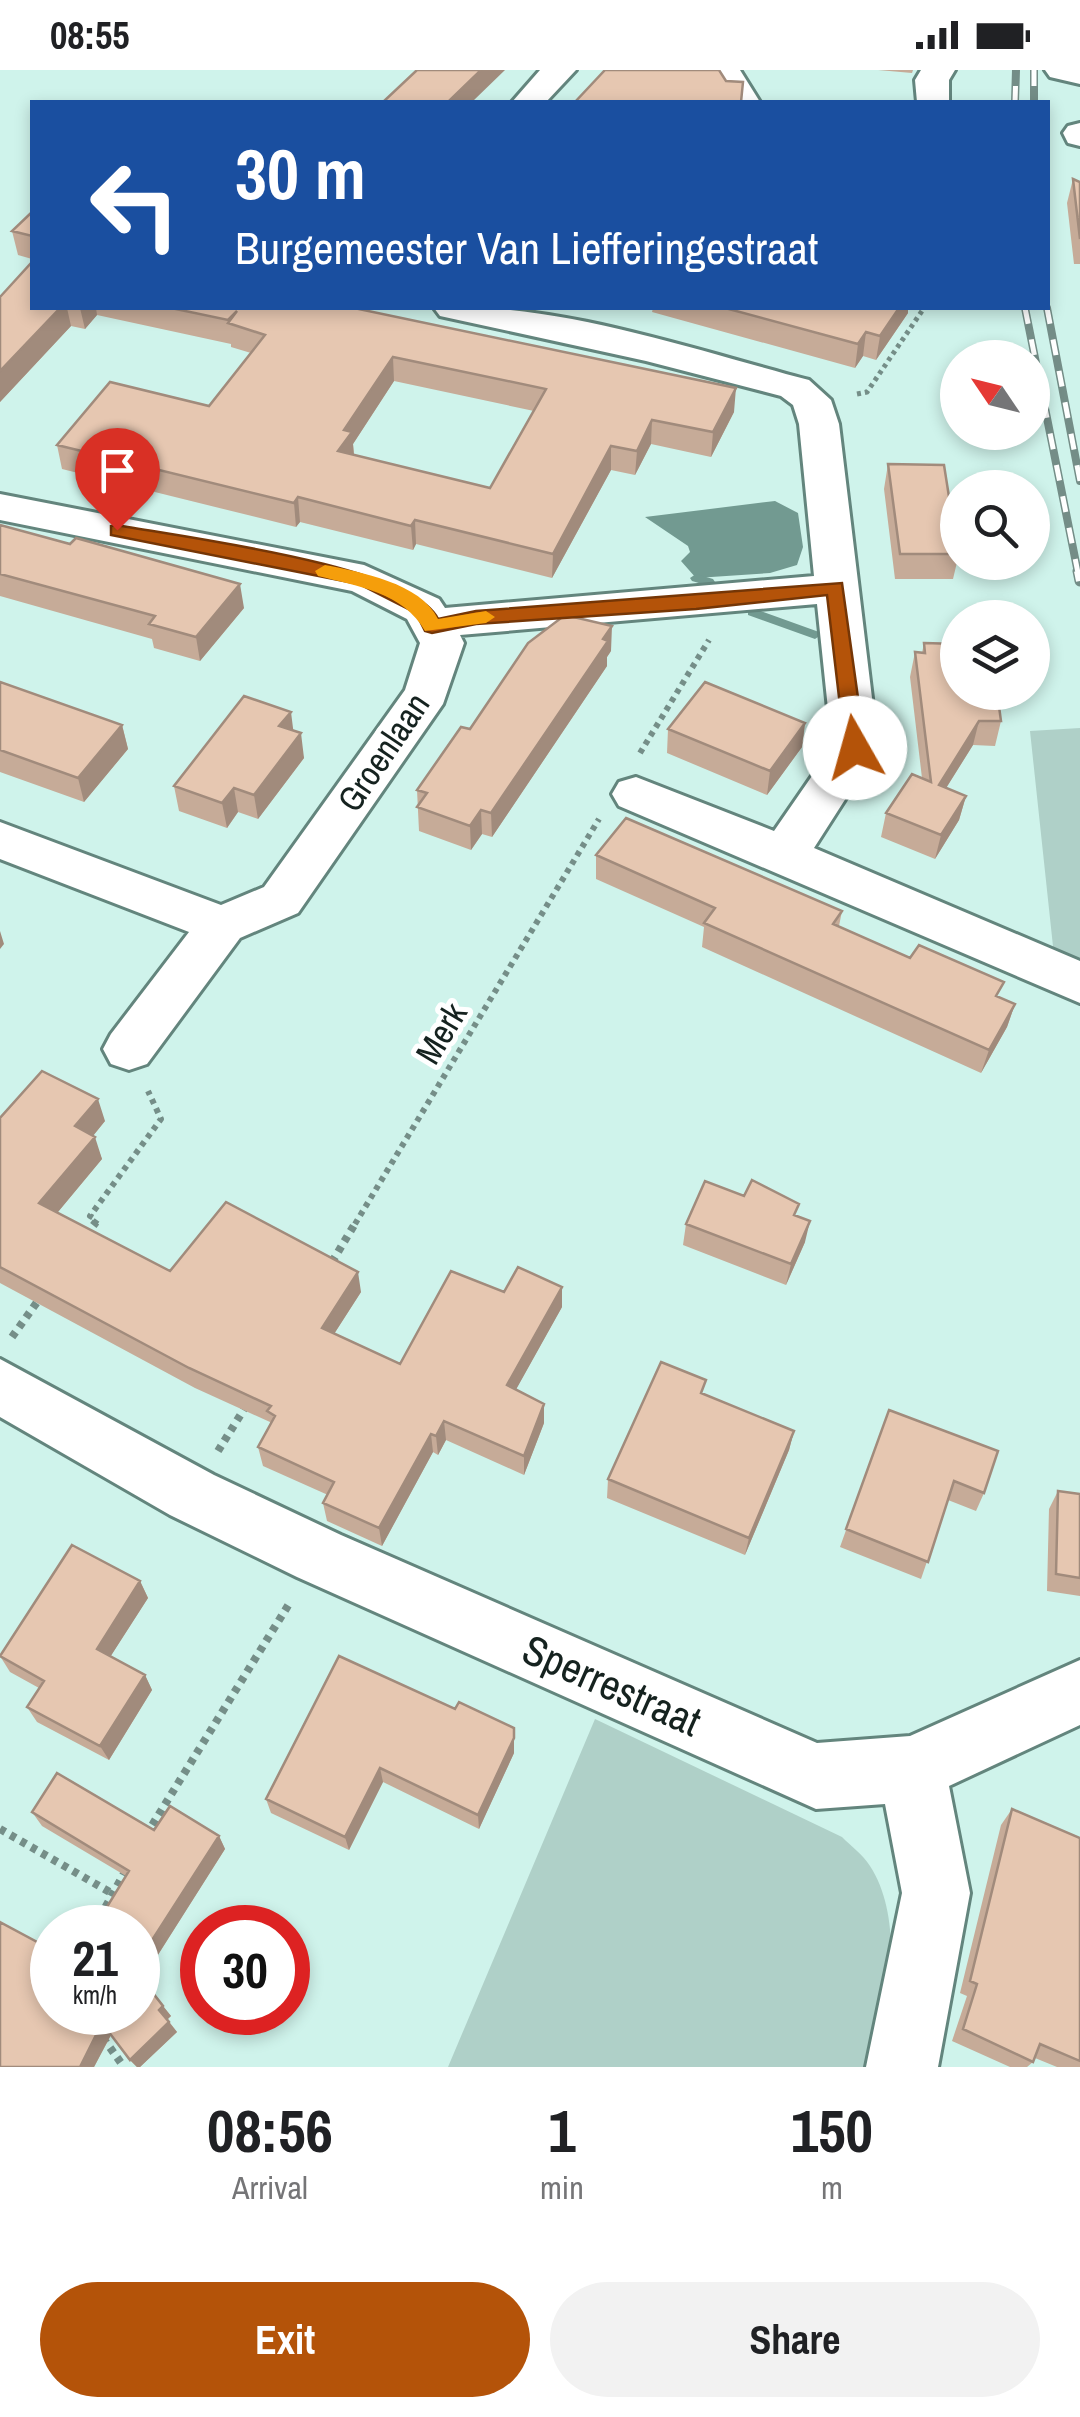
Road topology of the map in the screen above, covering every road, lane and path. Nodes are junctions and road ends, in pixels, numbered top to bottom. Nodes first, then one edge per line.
1 (559, 70) edge
2 (723, 70) edge
3 (938, 70) edge
4 (1062, 70) edge
5 (1080, 74) edge
6 (530, 100) edge
7 (742, 100) edge
8 (933, 100) edge
9 (462, 310) edge
10 (923, 310) edge
11 (811, 400) junction
12 (0, 508) edge
13 (835, 588) junction
14 (734, 598) junction
15 (432, 626) junction
16 (628, 784) junction
17 (0, 840) edge
18 (784, 855) junction
19 (222, 924) junction
20 (1080, 983) edge
21 (129, 1049) joint
22 (75, 1250) edge
23 (324, 1276) edge
24 (43, 1294) edge
25 (5, 1362) edge
26 (253, 1394) edge
27 (192, 1495) junction
28 (319, 1556) junction
29 (1080, 1692) edge
30 (912, 1769) junction
31 (0, 1829) edge
32 (141, 1844) edge
33 (132, 1859) edge
34 (112, 1894) junction
35 (106, 1905) edge
36 (100, 2035) edge
37 (124, 2067) edge
38 (902, 2067) edge

1 - 6 street
2 - 7 street
3 - 8 street
4 - 5 street
9 - 11 street
10 - 11 path
11 - 13 street
12 - 15 street
13 - 14 street
13 - 18 street
14 - 15 street
14 - 16 path, Merk
15 - 19 street, Groenlaan
16 - 18 street
16 - 23 path, Merk
17 - 19 street
18 - 20 street
19 - 21 street
21 - 22 path
24 - 25 path
25 - 27 street, Sperrestraat
26 - 27 path
27 - 28 street, Sperrestraat
28 - 30 street, Sperrestraat
28 - 32 path
29 - 30 street
30 - 38 street
31 - 34 path
33 - 34 path
34 - 35 path
36 - 37 path

